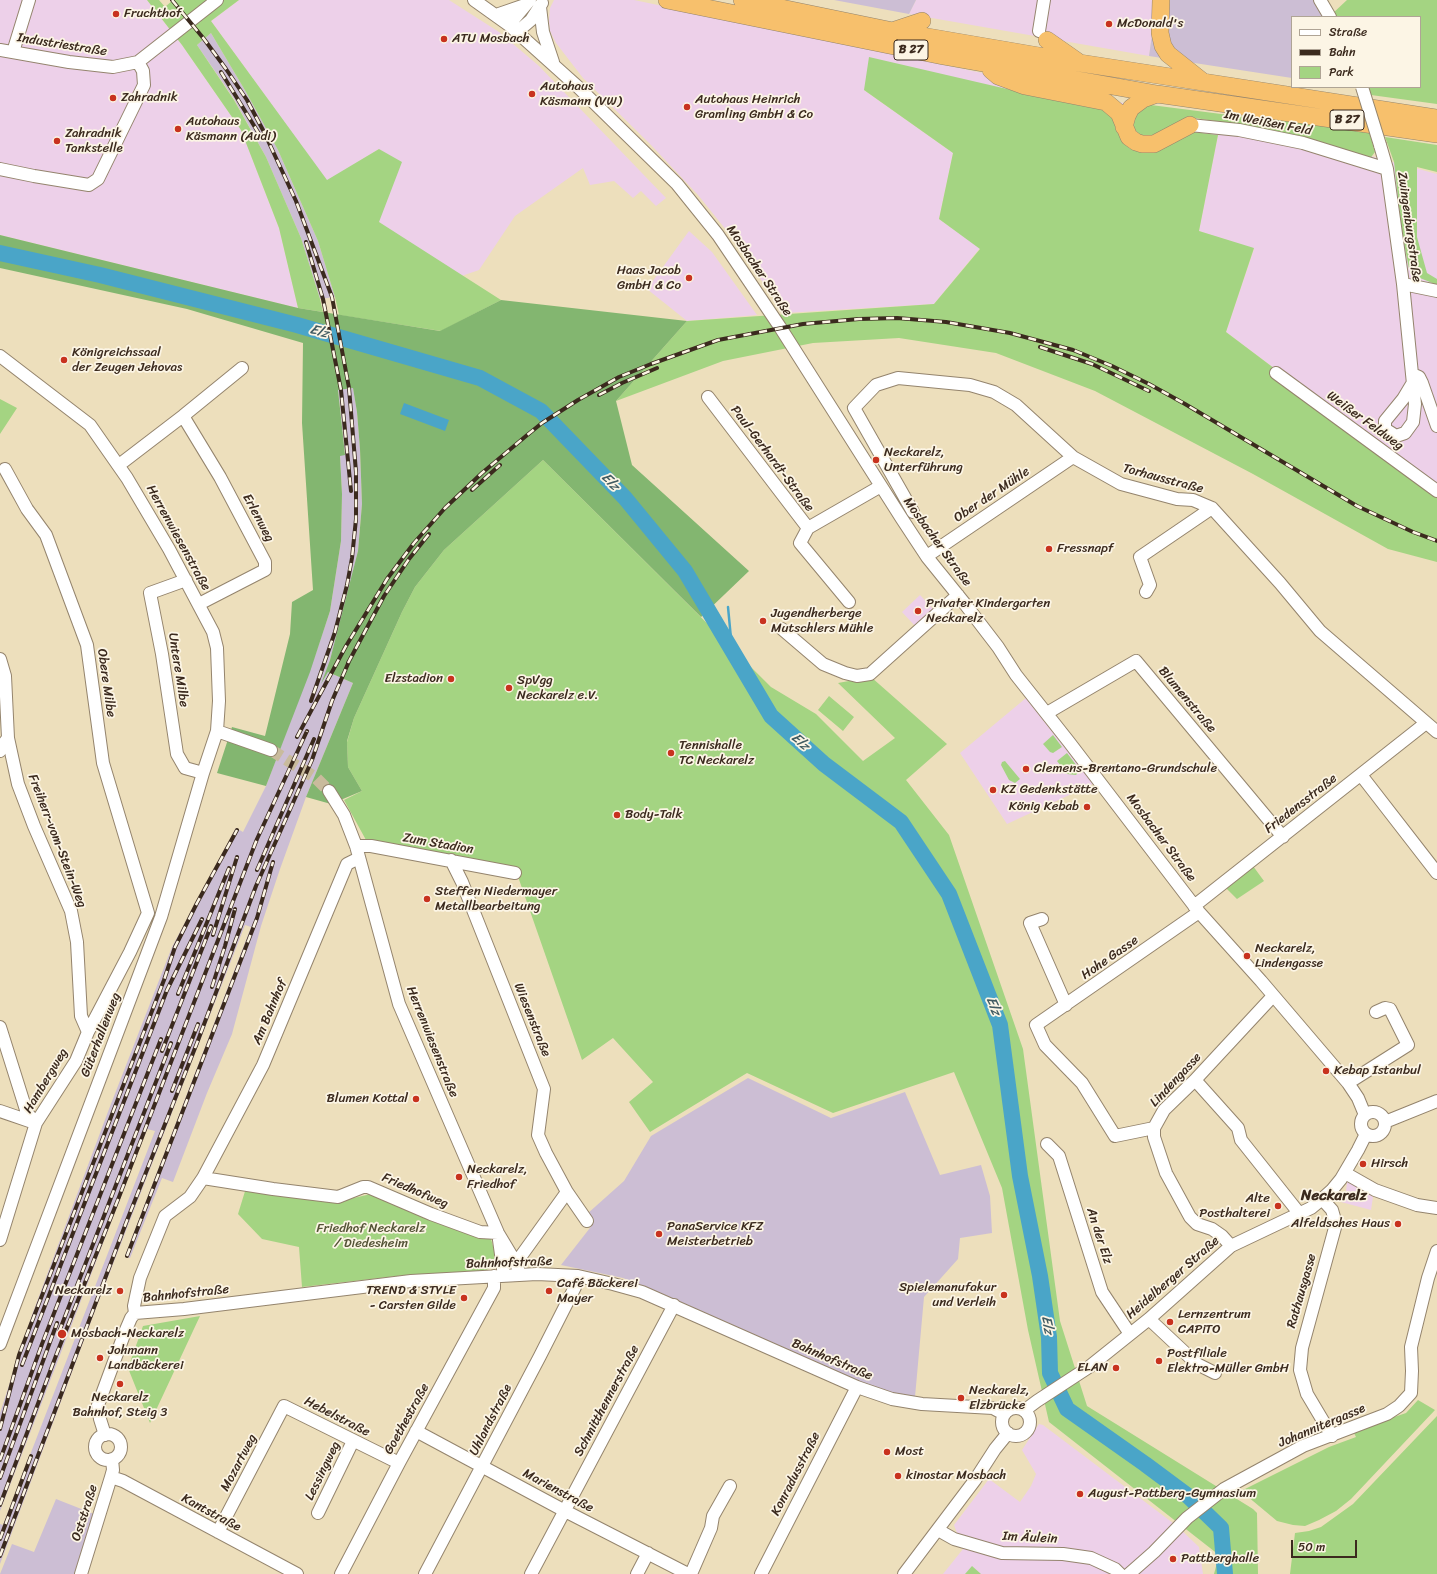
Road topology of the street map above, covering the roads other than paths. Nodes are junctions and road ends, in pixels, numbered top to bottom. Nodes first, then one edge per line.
1 (29, 0) edge
2 (217, 0) edge
3 (474, 0) edge
4 (667, 0) edge
5 (742, 0) edge
6 (1044, 0) edge
7 (1161, 0) edge
8 (1320, 0) edge
9 (535, 3) edge
10 (496, 15) junction
11 (1329, 16) edge
12 (922, 21) dead end
13 (513, 29) junction
14 (892, 31) junction
15 (1043, 35) joint
16 (0, 50) edge
17 (13, 52) junction
18 (138, 62) junction
19 (979, 62) junction
20 (553, 63) junction
21 (1080, 63) junction
22 (1203, 82) junction
23 (1362, 88) edge
24 (1157, 94) junction
25 (1437, 118) edge
26 (1190, 124) joint
27 (1124, 127) junction
28 (1437, 134) edge
29 (0, 168) edge
30 (1387, 169) junction
31 (1403, 284) junction
32 (1437, 291) edge
33 (0, 356) edge
34 (242, 368) dead end
35 (1276, 373) dead end
36 (1412, 379) junction
37 (708, 397) dead end
38 (183, 416) junction
39 (1437, 426) edge
40 (1385, 429) junction
41 (1368, 440) junction
42 (1073, 457) junction
43 (119, 465) junction
44 (5, 469) dead end
45 (881, 486) junction
46 (1437, 491) edge
47 (1212, 508) junction
48 (913, 512) dead end
49 (808, 528) junction
50 (927, 556) junction
51 (186, 580) junction
52 (1146, 592) dead end
53 (958, 595) junction
54 (849, 602) dead end
55 (199, 604) junction
56 (782, 629) dead end
57 (0, 659) edge
58 (1046, 713) junction
59 (1426, 723) junction
60 (217, 731) junction
61 (1437, 732) edge
62 (8, 738) junction
63 (271, 750) tunnel mouth
64 (0, 751) edge
65 (203, 773) junction
66 (1361, 775) junction
67 (329, 790) tunnel mouth
68 (1283, 837) junction
69 (356, 846) junction
70 (359, 858) junction
71 (451, 860) junction
72 (515, 873) dead end
73 (1437, 873) edge
74 (1197, 909) junction
75 (148, 913) junction
76 (161, 917) junction
77 (1042, 919) dead end
78 (1273, 996) junction
79 (1066, 1005) junction
80 (1376, 1012) dead end
81 (0, 1027) edge
82 (88, 1032) junction
83 (1195, 1080) junction
84 (1348, 1083) junction
85 (1437, 1101) edge
86 (0, 1111) edge
87 (1365, 1115) junction
88 (1385, 1122) junction
89 (36, 1124) junction
90 (1154, 1128) junction
91 (1366, 1134) junction
92 (1047, 1144) dead end
93 (1345, 1173) junction
94 (203, 1178) junction
95 (564, 1186) junction
96 (1322, 1199) junction
97 (1437, 1208) edge
98 (1299, 1213) junction
99 (587, 1221) dead end
100 (498, 1233) junction
101 (0, 1240) edge
102 (1231, 1246) junction
103 (1437, 1251) edge
104 (516, 1263) junction
105 (520, 1275) junction
106 (499, 1276) junction
107 (578, 1276) junction
108 (674, 1306) junction
109 (136, 1313) junction
110 (1149, 1319) junction
111 (1130, 1334) junction
112 (0, 1344) edge
113 (1215, 1373) dead end
114 (857, 1387) junction
115 (284, 1406) joint
116 (1025, 1410) junction
117 (1004, 1414) junction
118 (416, 1431) junction
119 (1008, 1434) junction
120 (105, 1435) junction
121 (1332, 1436) junction
122 (353, 1441) junction
123 (112, 1459) junction
124 (399, 1463) junction
125 (482, 1467) junction
126 (111, 1477) junction
127 (730, 1486) dead end
128 (565, 1511) junction
129 (318, 1513) dead end
130 (938, 1530) junction
131 (218, 1532) junction
132 (648, 1553) junction
133 (81, 1574) edge
134 (296, 1574) edge
135 (341, 1574) edge
136 (425, 1574) edge
137 (531, 1574) edge
138 (637, 1574) edge
139 (689, 1574) edge
140 (761, 1574) edge
141 (904, 1574) edge
142 (1120, 1574) edge
143 (1130, 1574) edge

1 - 17 street
2 - 18 street, Industriestraße
3 - 10 street, Mosbacher Straße
4 - 19 highway, B 27
5 - 14 highway, B 27
6 - 15 street
7 - 22 highway
8 - 11 street
9 - 10 street
9 - 13 street
9 - 20 street
10 - 13 street, Mosbacher Straße
12 - 14 highway
13 - 20 street, Mosbacher Straße
14 - 21 highway, B 27
15 - 21 highway
16 - 17 street, Industriestraße
17 - 18 street, Industriestraße
18 - 29 street
19 - 24 highway, B 27
19 - 27 highway
20 - 45 street, Mosbacher Straße
21 - 22 highway, B 27
22 - 25 highway, B 27
23 - 30 street, Zwingenburgstraße, bridge
24 - 27 highway
24 - 28 highway, B 27
26 - 27 highway
26 - 30 street, Im Weißen Feld
30 - 31 street, Zwingenburgstraße
31 - 32 street
31 - 36 street, Zwingenburgstraße
33 - 43 street, Herrenwiesenstraße
34 - 38 street
35 - 41 street, Weißer Feldweg
36 - 39 street
36 - 40 street
36 - 40 street, Zwingenburgstraße
37 - 49 street, Paul-Gerhardt-Straße
38 - 43 street
38 - 55 street, Erlenweg
40 - 41 street
41 - 46 street, Weißer Feldweg
42 - 47 street, Torhausstraße
42 - 48 street, Torhausstraße
42 - 50 street, Ober der Mühle
43 - 51 street, Herrenwiesenstraße
44 - 75 street, Obere Milbe
45 - 49 street, Paul-Gerhardt-Straße
45 - 50 street, Mosbacher Straße
47 - 52 street
47 - 59 street, Torhausstraße
49 - 54 street
50 - 53 street, Mosbacher Straße
51 - 55 street, Herrenwiesenstraße
51 - 65 street, Untere Milbe
53 - 56 street
53 - 58 street, Mosbacher Straße
55 - 60 street, Herrenwiesenstraße
57 - 62 street, Freiherr-vom-Stein-Weg
58 - 68 street, Blumenstraße
58 - 74 street, Mosbacher Straße
59 - 61 street, Torhausstraße
59 - 66 street, Friedensstraße
60 - 63 street
60 - 65 street, Güterhallenweg
62 - 64 street
62 - 82 street, Freiherr-vom-Stein-Weg
65 - 76 street, Güterhallenweg
66 - 68 street, Friedensstraße
66 - 73 street
67 - 69 street, Herrenwiesenstraße
68 - 74 street, Friedensstraße
69 - 70 street, Herrenwiesenstraße
69 - 71 street, Zum Stadion
70 - 94 street, Am Bahnhof
70 - 100 street, Herrenwiesenstraße
71 - 72 street, Zum Stadion
71 - 95 street, Wiesenstraße
74 - 78 street, Mosbacher Straße
74 - 79 street, Hohe Gasse
75 - 76 street
75 - 82 street, Hambergweg
76 - 112 street, Güterhallenweg
77 - 79 street
78 - 83 street, Lindengasse
78 - 84 street, Mosbacher Straße
79 - 90 street, Hohe Gasse
80 - 84 street
81 - 89 street
82 - 89 street, Hambergweg
83 - 90 street, Lindengasse
83 - 98 street
84 - 87 street, Mosbacher Straße
85 - 88 street
86 - 89 street
87 - 88 street
87 - 91 street
88 - 91 street
89 - 101 street, Hambergweg
90 - 102 street, Lindengasse
91 - 93 street, Heidelberger Straße
92 - 111 street, An der Elz
93 - 96 street, Heidelberger Straße
93 - 97 street
94 - 100 street, Friedhofweg
94 - 109 street, Am Bahnhof
95 - 99 street, Wiesenstraße
95 - 104 street
96 - 98 street, Heidelberger Straße
96 - 121 street, Rathausgasse
98 - 102 street, Heidelberger Straße
100 - 104 street, Herrenwiesenstraße
100 - 106 street, Herrenwiesenstraße
102 - 110 street, Heidelberger Straße
103 - 121 street, Johannitergasse
104 - 105 street, Herrenwiesenstraße
105 - 106 street, Bahnhofstraße
105 - 107 street, Bahnhofstraße
106 - 109 street, Bahnhofstraße
106 - 118 street, Goethestraße
107 - 108 street, Bahnhofstraße
107 - 125 street, Uhlandstraße
108 - 114 street, Bahnhofstraße
108 - 128 street, Schmitthennerstraße
109 - 120 street
110 - 111 street, Heidelberger Straße
110 - 113 street
111 - 116 street, Heidelberger Straße
114 - 117 street, Bahnhofstraße
114 - 140 street, Konradusstraße
115 - 122 street, Hebelstraße
115 - 131 street, Mozartweg
116 - 117 street
116 - 119 street
117 - 119 street
118 - 124 street, Goethestraße
118 - 125 street, Marienstraße
119 - 130 street
120 - 123 street
120 - 123 street
121 - 143 street, Johannitergasse
122 - 124 street, Hebelstraße
122 - 129 street, Lessingweg
123 - 126 street, Oststraße
124 - 135 street, Goethestraße
125 - 128 street, Marienstraße
125 - 136 street, Uhlandstraße
126 - 131 street, Kantstraße
126 - 133 street, Oststraße
127 - 139 street
128 - 132 street, Marienstraße
128 - 137 street, Schmitthennerstraße
130 - 141 street
130 - 142 street, Im Äulein
131 - 134 street, Kantstraße
132 - 138 street
132 - 139 street, Marienstraße

